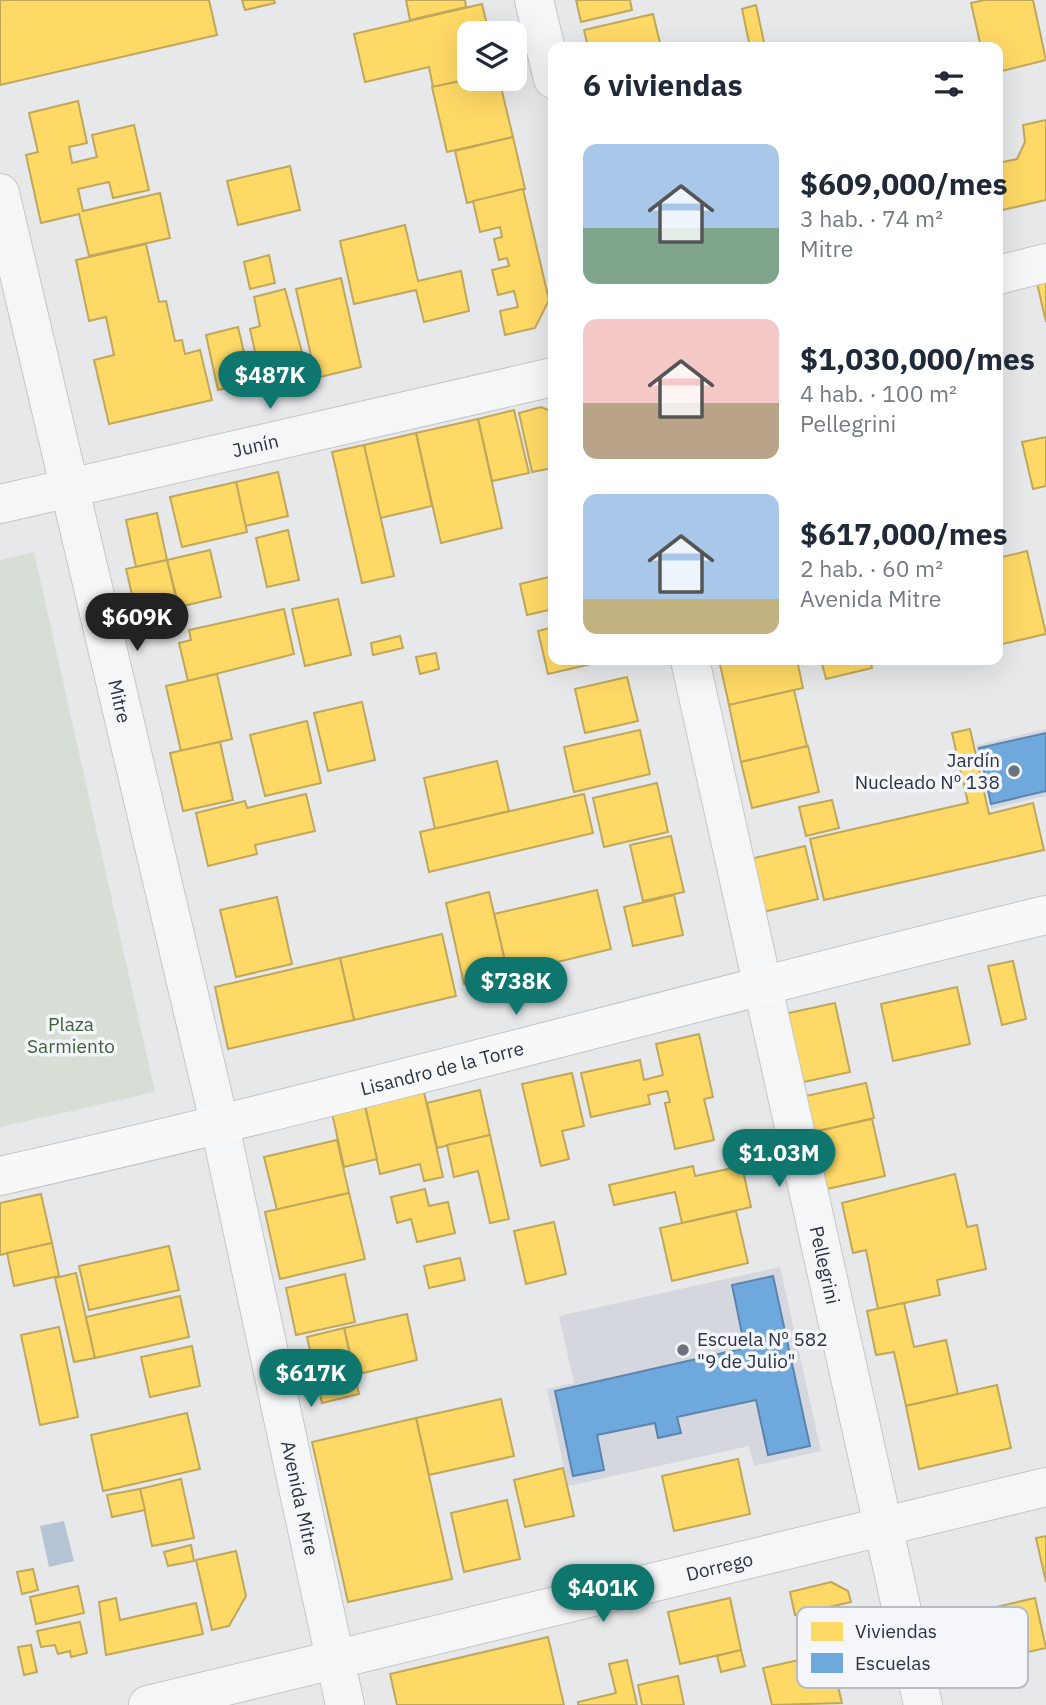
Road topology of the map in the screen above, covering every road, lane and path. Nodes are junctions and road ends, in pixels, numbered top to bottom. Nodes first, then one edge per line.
1 (534, 0) edge
2 (548, 58) edge
3 (0, 193) edge
4 (1046, 263) edge
5 (1003, 274) edge
6 (548, 378) edge
7 (67, 488) junction
8 (0, 504) edge
9 (691, 665) edge
10 (1046, 915) edge
11 (765, 983) junction
12 (219, 1126) junction
13 (0, 1176) edge
14 (1046, 1486) edge
15 (882, 1524) junction
16 (901, 1607) edge
17 (334, 1660) junction
18 (148, 1705) edge
19 (345, 1705) edge

1 - 2 street
3 - 7 street, Mitre
4 - 5 street
6 - 7 street, Junín
7 - 8 street, Junín
7 - 12 street, Mitre
9 - 11 street, Pellegrini
10 - 11 main road, Lisandro de la Torre
11 - 12 main road, Lisandro de la Torre
11 - 15 street, Pellegrini
12 - 13 main road, Lisandro de la Torre
12 - 17 street, Avenida Mitre
14 - 15 street, Dorrego
15 - 16 street, Pellegrini
15 - 17 street, Dorrego
17 - 18 street, Dorrego
17 - 19 street, Avenida Mitre

